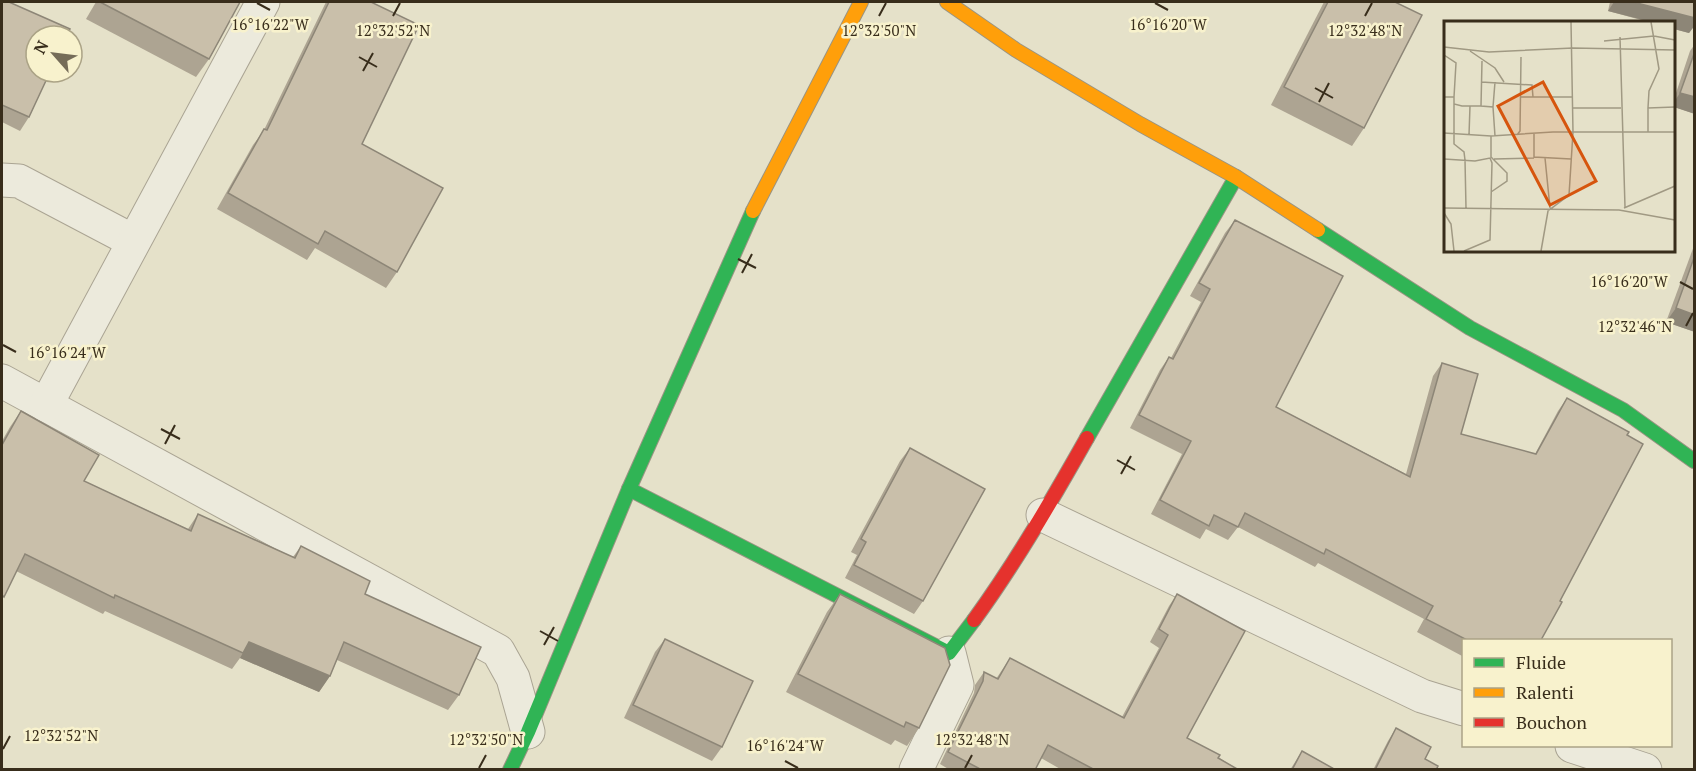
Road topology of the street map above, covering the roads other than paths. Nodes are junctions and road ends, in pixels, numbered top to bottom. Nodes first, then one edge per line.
1 (262, 2) edge
2 (861, 2) edge
3 (947, 2) edge
4 (1236, 177) junction
5 (2, 180) edge
6 (133, 241) junction
7 (2, 381) edge
8 (46, 405) junction
9 (1695, 461) edge
10 (629, 489) junction
11 (1043, 515) junction
12 (949, 653) junction
13 (1462, 708) edge
14 (528, 732) junction
15 (1575, 747) edge
16 (510, 770) edge
17 (916, 770) edge
18 (1645, 770) edge

1 - 6 street
2 - 10 street
3 - 4 street
4 - 9 street
4 - 11 street
5 - 6 street
6 - 8 street
7 - 8 street
8 - 14 street
10 - 12 street
10 - 14 street
11 - 12 street
11 - 13 street
12 - 17 street
14 - 16 street
15 - 18 street

